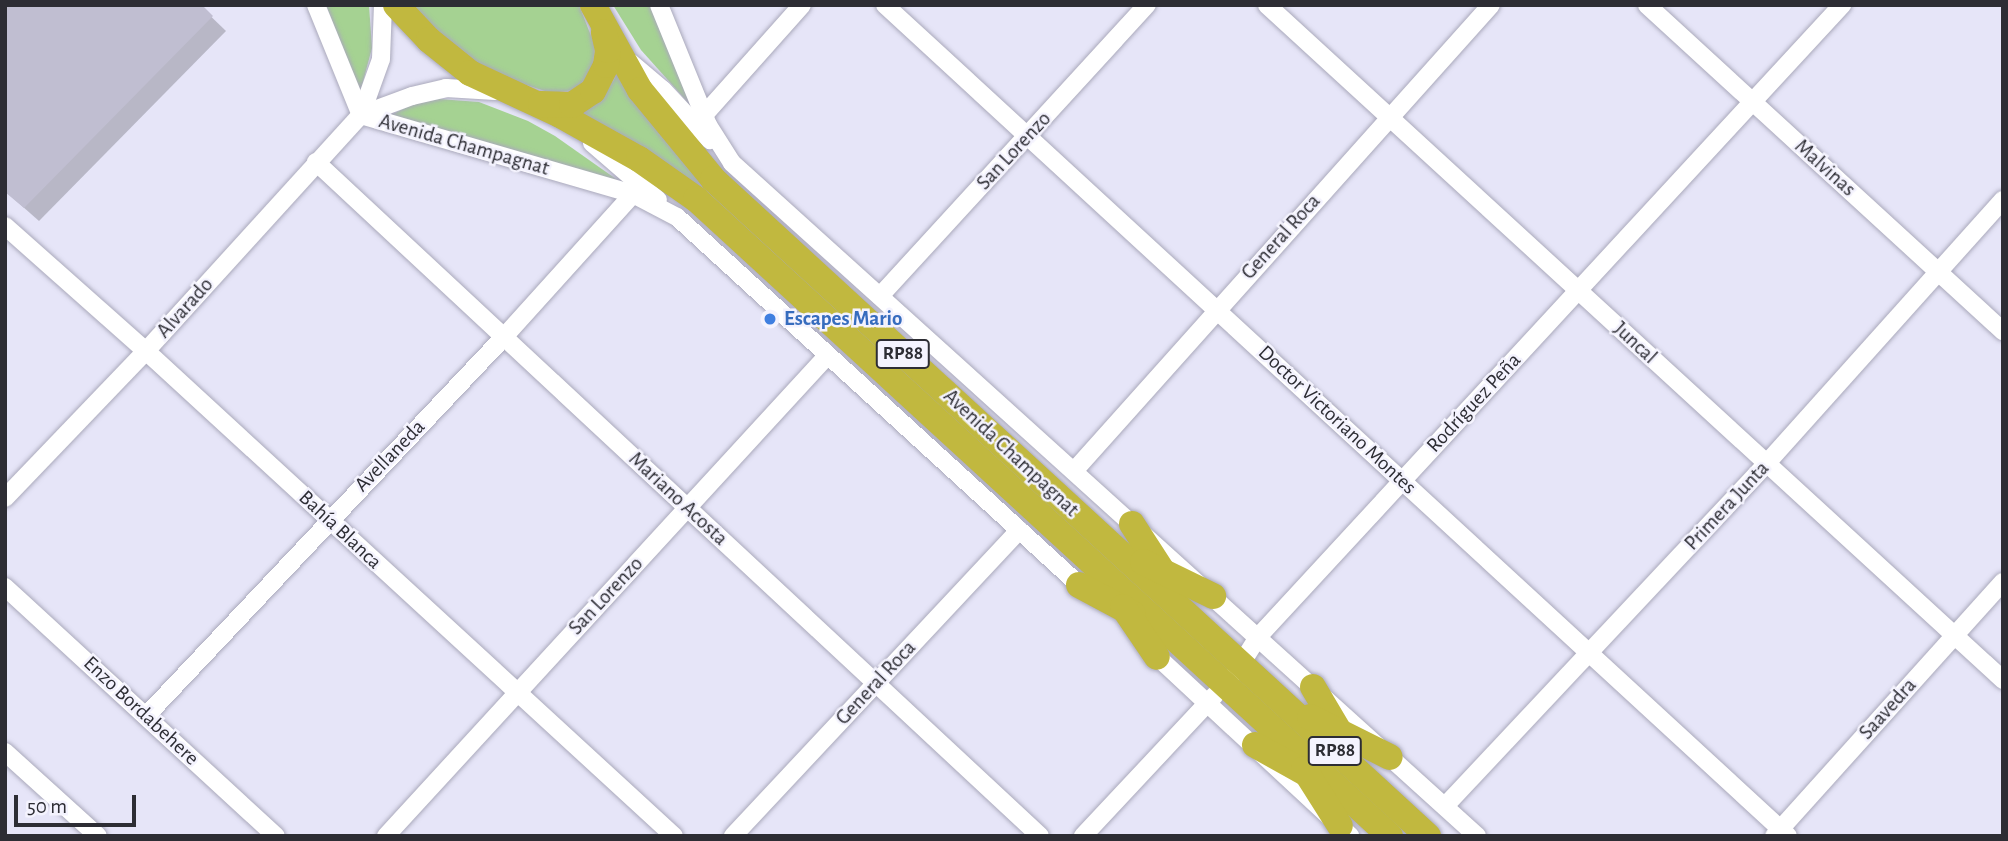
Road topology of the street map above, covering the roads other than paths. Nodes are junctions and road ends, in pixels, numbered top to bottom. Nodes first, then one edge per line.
1 (316, 5) edge
2 (383, 5) edge
3 (396, 5) edge
4 (659, 5) edge
5 (802, 5) edge
6 (885, 5) edge
7 (1147, 5) edge
8 (1267, 5) edge
9 (1491, 5) edge
10 (1647, 5) edge
11 (1842, 5) edge
12 (595, 10) edge
13 (617, 50) junction
14 (527, 99) junction
15 (1753, 102) junction
16 (361, 115) junction
17 (560, 115) junction
18 (704, 115) junction
19 (1389, 118) junction
20 (1027, 136) junction
21 (316, 162) junction
22 (732, 163) junction
23 (633, 194) junction
24 (2003, 200) edge
25 (677, 218) junction
26 (5, 226) edge
27 (1937, 271) junction
28 (1578, 291) junction
29 (880, 296) junction
30 (1216, 309) junction
31 (2003, 331) edge
32 (503, 338) junction
33 (146, 351) junction
34 (826, 356) junction
35 (1766, 464) junction
36 (1074, 471) junction
37 (1402, 481) junction
38 (5, 498) edge
39 (687, 508) junction
40 (329, 520) junction
41 (1132, 524) junction
42 (1019, 530) junction
43 (1095, 565) junction
44 (1163, 572) junction
45 (2003, 582) edge
46 (5, 587) edge
47 (1213, 596) junction
48 (1192, 618) junction
49 (1954, 636) junction
50 (1258, 637) junction
51 (1165, 648) junction
52 (1589, 652) junction
53 (1243, 665) junction
54 (2003, 680) edge
55 (876, 683) junction
56 (1313, 687) junction
57 (518, 692) junction
58 (1216, 694) junction
59 (1291, 709) junction
60 (146, 716) junction
61 (1338, 729) junction
62 (1264, 737) junction
63 (5, 751) edge
64 (1390, 757) junction
65 (1307, 774) junction
66 (1357, 789) junction
67 (1445, 806) junction
68 (1345, 831) edge
69 (1781, 833) edge
70 (98, 836) edge
71 (276, 836) edge
72 (386, 836) edge
73 (674, 836) edge
74 (733, 836) edge
75 (1040, 836) edge
76 (1083, 836) edge
77 (1390, 836) edge
78 (1428, 836) edge
79 (1477, 836) edge

1 - 16 street, Avenida Champagnat
2 - 16 street, Alvarado
3 - 14 highway, Avenida Champagnat / RP88
4 - 18 street, Avenida Champagnat
5 - 18 street
6 - 20 street, Doctor Victoriano Montes
7 - 20 street, San Lorenzo
8 - 19 street, Juncal
9 - 19 street, General Roca
10 - 15 street, Malvinas
11 - 15 street, Rodríguez Peña
12 - 13 highway, Avenida Champagnat / RP88
12 - 14 highway, RP88
13 - 22 street, Avenida Champagnat
13 - 43 highway, Avenida Champagnat / RP88
14 - 16 street, Alvarado
14 - 17 highway, Avenida Champagnat / RP88
15 - 27 street, Malvinas
15 - 28 street, Rodríguez Peña
16 - 21 street, Alvarado
16 - 23 street, Avenida Champagnat
17 - 25 street, Avenida Champagnat
17 - 43 highway, Avenida Champagnat / RP88
18 - 22 street, Avenida Champagnat
19 - 28 street, Juncal
19 - 30 street, General Roca
20 - 29 street, San Lorenzo
20 - 30 street, Doctor Victoriano Montes
21 - 32 street, Mariano Acosta
21 - 33 street, Alvarado
22 - 29 street, Avenida Champagnat
23 - 25 street, Avenida Champagnat
23 - 32 street, Avellaneda
24 - 27 street, Primera Junta
25 - 34 street, Avenida Champagnat
26 - 33 street, Bahía Blanca
27 - 31 street, Malvinas
27 - 35 street, Primera Junta
28 - 35 street, Juncal
28 - 37 street, Rodríguez Peña
29 - 36 street, Avenida Champagnat
30 - 36 street, General Roca
30 - 37 street, Doctor Victoriano Montes
32 - 39 street, Mariano Acosta
32 - 40 street, Avellaneda
33 - 38 street, Alvarado
33 - 40 street, Bahía Blanca
34 - 39 street, San Lorenzo
34 - 42 street, Avenida Champagnat
35 - 49 street, Juncal
35 - 52 street, Primera Junta
36 - 41 street, Avenida Champagnat
37 - 50 street, Rodríguez Peña
37 - 52 street, Doctor Victoriano Montes
39 - 55 street, Mariano Acosta
39 - 57 street, San Lorenzo
40 - 57 street, Bahía Blanca
40 - 60 street, Avellaneda
41 - 44 highway
41 - 47 street, Avenida Champagnat
42 - 43 street, Avenida Champagnat
42 - 55 street, General Roca
43 - 44 highway
43 - 48 highway, Avenida Champagnat / RP88
43 - 51 highway, Avenida Champagnat / RP88
43 - 51 highway
44 - 47 highway
44 - 48 highway
45 - 49 street, Saavedra
46 - 60 street, Enzo Bordabehere
47 - 50 street, Avenida Champagnat
48 - 53 highway, Avenida Champagnat / RP88
49 - 54 street, Juncal
49 - 69 street, Saavedra
50 - 53 street, Rodríguez Peña
50 - 56 street, Avenida Champagnat
51 - 58 highway, Avenida Champagnat / RP88
52 - 67 street, Primera Junta
52 - 69 street, Doctor Victoriano Montes
53 - 58 street, Rodríguez Peña
53 - 59 highway, Avenida Champagnat / RP88
55 - 74 street, General Roca
55 - 75 street, Mariano Acosta
56 - 61 highway
56 - 64 street, Avenida Champagnat
57 - 72 street, San Lorenzo
57 - 73 street, Bahía Blanca
58 - 62 highway, Avenida Champagnat / RP88
58 - 76 street, Rodríguez Peña
59 - 61 highway
59 - 66 highway, Avenida Champagnat / RP88
60 - 71 street, Enzo Bordabehere
61 - 64 highway
61 - 66 highway
62 - 65 highway
62 - 66 highway, Avenida Champagnat / RP88
62 - 68 street, Avenida Champagnat
63 - 70 street
64 - 67 street, Avenida Champagnat
65 - 66 highway
65 - 68 highway
66 - 77 highway, Avenida Champagnat / RP88
66 - 78 highway, Avenida Champagnat / RP88
67 - 79 street, Avenida Champagnat

